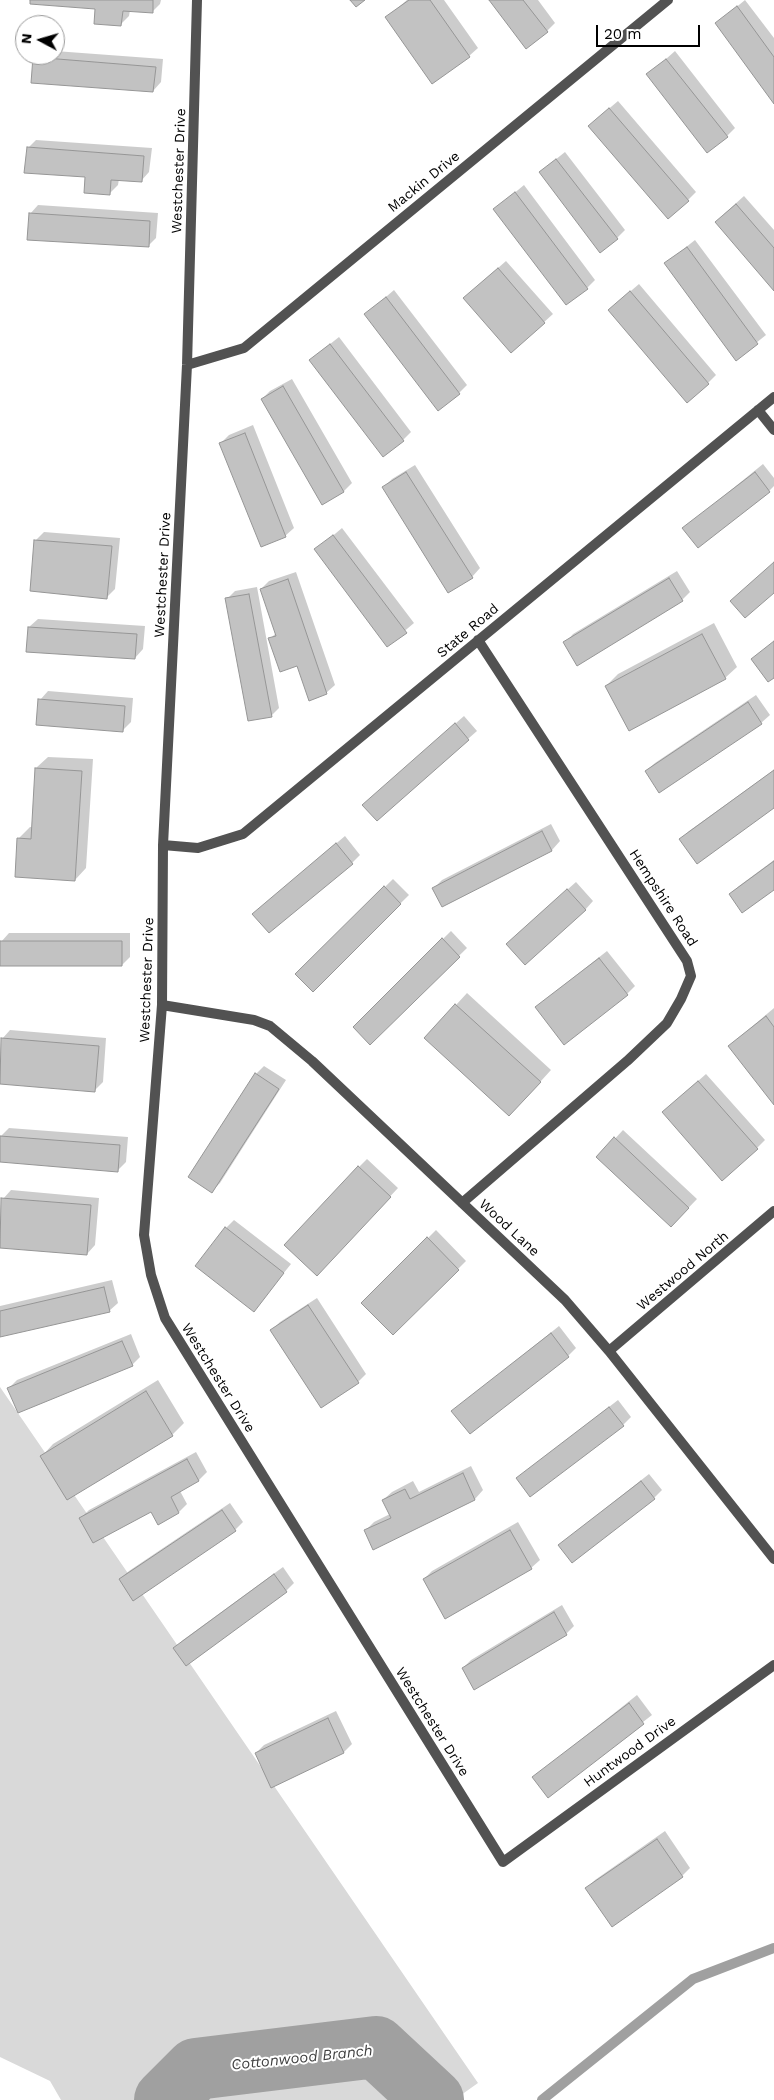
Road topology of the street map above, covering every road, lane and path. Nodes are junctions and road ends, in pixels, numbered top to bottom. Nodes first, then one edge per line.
1 (197, 0) edge
2 (668, 0) edge
3 (187, 365) junction
4 (774, 397) edge
5 (758, 410) junction
6 (774, 430) edge
7 (478, 640) junction
8 (163, 845) junction
9 (162, 1005) junction
10 (462, 1203) junction
11 (774, 1211) edge
12 (609, 1351) junction
13 (774, 1559) edge
14 (774, 1665) edge
15 (503, 1862) joint

1 - 3 lane, Westchester Drive
2 - 3 lane, Mackin Drive
3 - 8 lane, Westchester Drive
4 - 5 lane, State Road
5 - 6 lane
5 - 7 lane, State Road
7 - 8 lane, State Road
7 - 10 lane, Hempshire Road
8 - 9 lane, Westchester Drive
9 - 10 lane, Wood Lane
9 - 15 lane, Westchester Drive
10 - 12 lane, Wood Lane
11 - 12 lane, Westwood North
12 - 13 lane, Wood Lane
14 - 15 lane, Huntwood Drive

